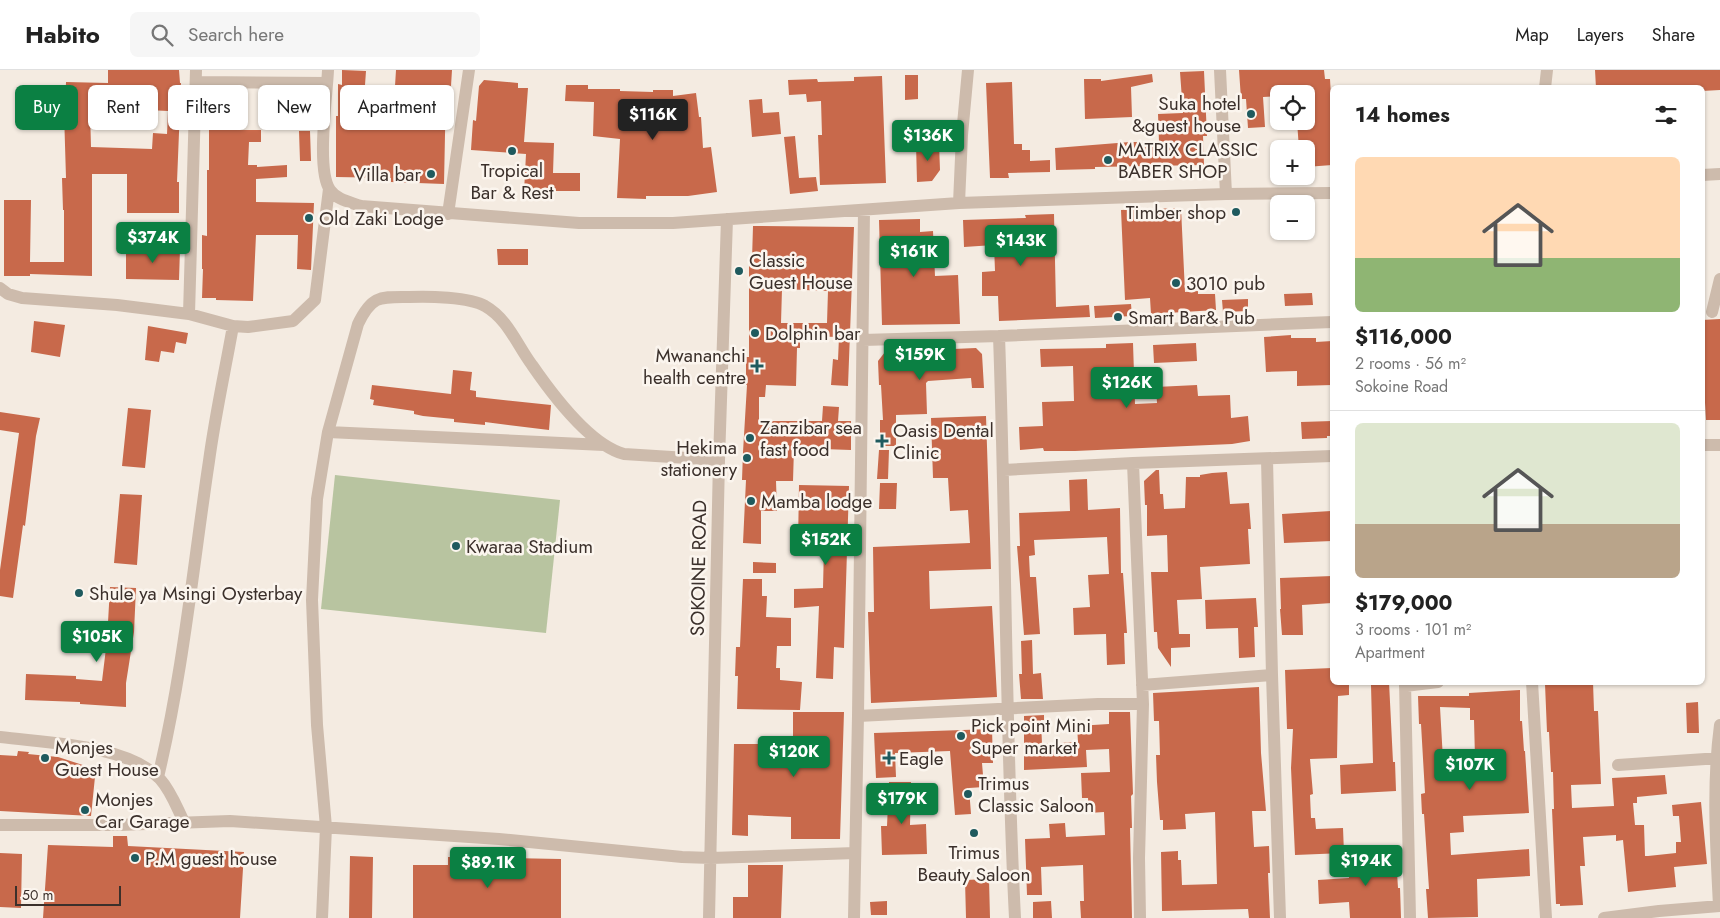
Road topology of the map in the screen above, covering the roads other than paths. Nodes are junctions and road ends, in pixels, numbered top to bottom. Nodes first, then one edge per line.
1 (469, 70) edge
2 (968, 70) edge
3 (1220, 70) edge
4 (1547, 70) edge
5 (196, 76) edge
6 (328, 76) edge
7 (1545, 85) edge
8 (1720, 174) edge
9 (1705, 175) edge
10 (329, 189) junction
11 (1330, 193) edge
12 (1226, 194) junction
13 (960, 203) junction
14 (864, 210) junction
15 (448, 214) junction
16 (728, 219) junction
17 (1720, 279) edge
18 (0, 288) edge
19 (1712, 312) edge
20 (189, 314) junction
21 (1330, 322) edge
22 (233, 326) junction
23 (999, 336) junction
24 (863, 340) junction
25 (328, 432) junction
26 (1720, 444) edge
27 (604, 445) junction
28 (1705, 445) edge
29 (1330, 456) edge
30 (1267, 459) junction
31 (718, 460) junction
32 (1133, 463) junction
33 (1004, 470) junction
34 (1272, 675) junction
35 (1142, 685) junction
36 (1405, 685) edge
37 (1532, 685) edge
38 (1143, 704) junction
39 (1007, 710) junction
40 (858, 716) junction
41 (1720, 725) edge
42 (0, 737) edge
43 (1718, 758) edge
44 (1618, 765) dead end
45 (158, 777) junction
46 (184, 822) junction
47 (0, 825) edge
48 (326, 827) junction
49 (855, 853) junction
50 (711, 858) junction
51 (1719, 906) edge
52 (322, 918) edge
53 (709, 918) edge
54 (854, 918) edge
55 (1015, 918) edge
56 (1140, 918) edge
57 (1280, 918) edge
58 (1410, 918) edge
59 (1546, 918) edge
60 (1604, 918) edge

1 - 15 street
2 - 13 street
3 - 12 street
4 - 7 street
5 - 6 street
5 - 20 street
6 - 10 street
8 - 9 street
10 - 15 street
10 - 22 street
11 - 12 street
12 - 13 street
13 - 14 street
14 - 16 street
14 - 24 street
15 - 16 street
16 - 31 street, SOKOINE ROAD
17 - 19 street
18 - 20 street
20 - 22 street
21 - 23 street
22 - 45 street
23 - 24 street
23 - 33 street
24 - 40 street
25 - 27 street
25 - 27 street
25 - 48 street
26 - 28 street
27 - 31 street
29 - 30 street
30 - 32 street
30 - 34 street
31 - 50 street, SOKOINE ROAD
32 - 33 street
32 - 35 street
33 - 39 street
34 - 35 street
34 - 57 street
35 - 38 street
36 - 58 street
37 - 59 street
38 - 39 street
38 - 56 street
39 - 40 street
39 - 55 street
40 - 49 street
41 - 43 street
42 - 45 street
43 - 44 street
43 - 51 street
45 - 46 street
46 - 47 street
46 - 48 street
48 - 50 street
48 - 52 street
49 - 50 street
49 - 54 street
50 - 53 street, SOKOINE ROAD
51 - 60 street

